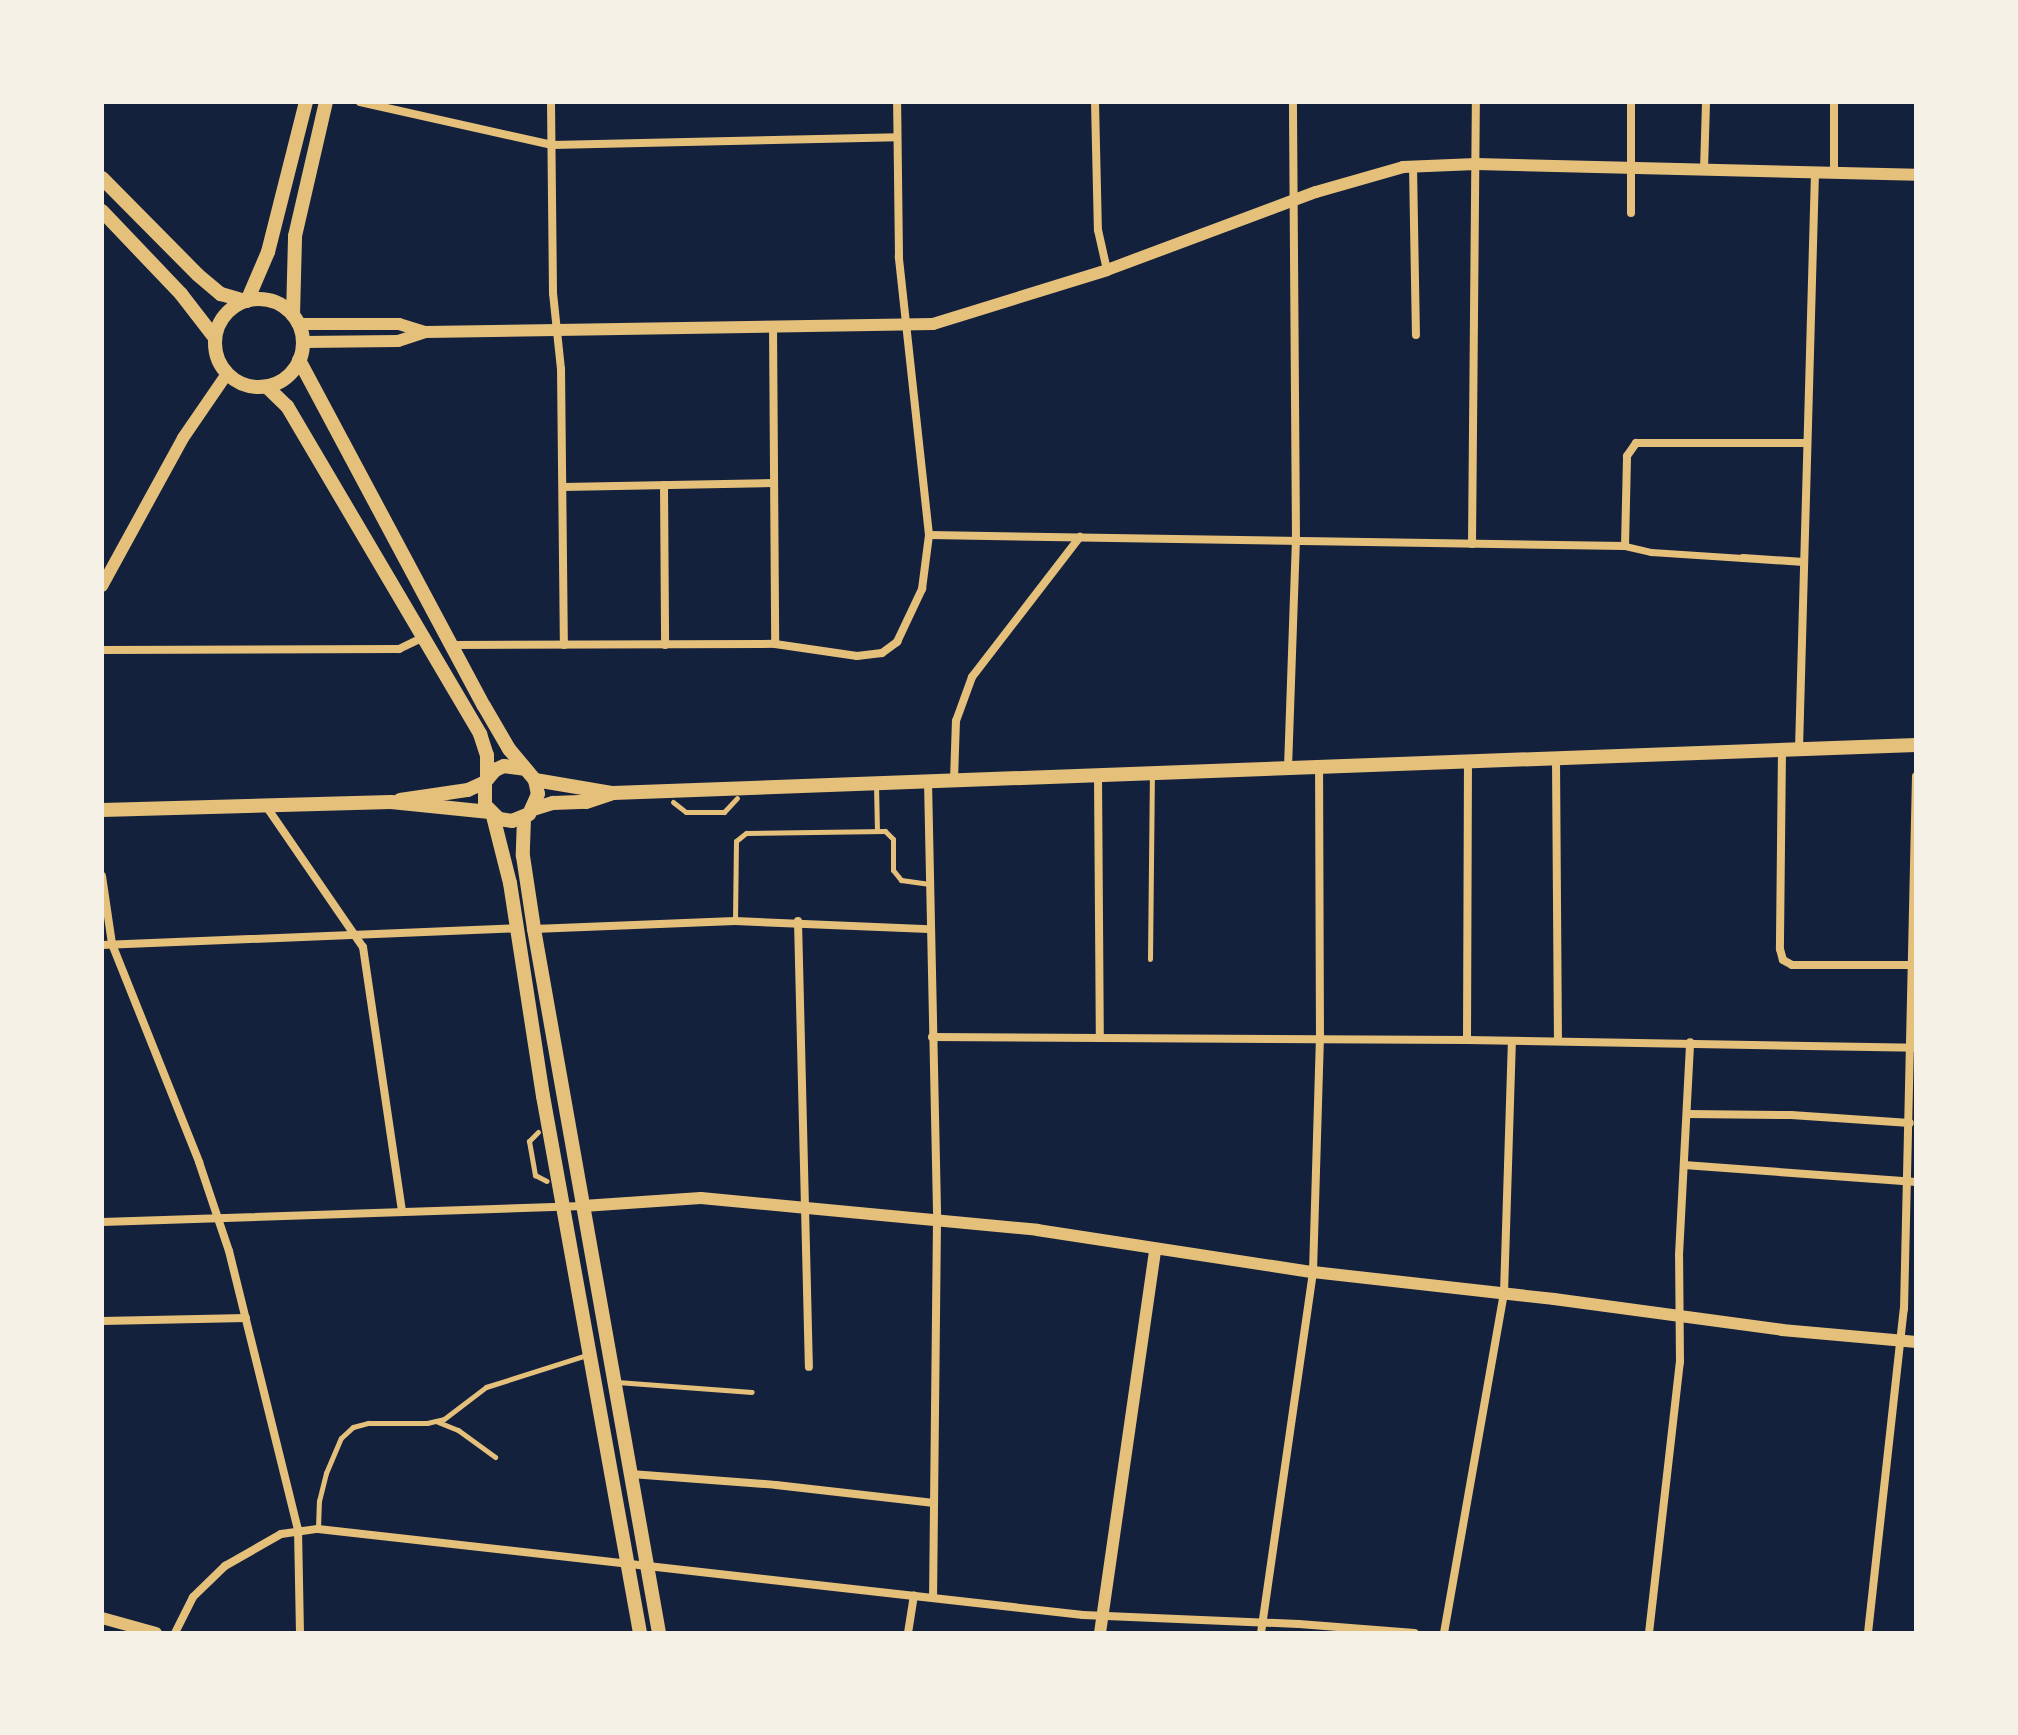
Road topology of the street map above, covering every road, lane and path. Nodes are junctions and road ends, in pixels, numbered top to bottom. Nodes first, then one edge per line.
1 (306, 102) edge
2 (326, 102) edge
3 (360, 102) edge
4 (551, 102) edge
5 (897, 102) edge
6 (1095, 102) edge
7 (1293, 102) edge
8 (1476, 102) edge
9 (1631, 102) edge
10 (1706, 102) edge
11 (1834, 102) edge
12 (897, 137) junction
13 (552, 145) junction
14 (1476, 164) junction
15 (1413, 166) junction
16 (1631, 168) junction
17 (1704, 170) junction
18 (1815, 173) junction
19 (1834, 174) junction
20 (1916, 175) edge
21 (102, 178) edge
22 (1295, 201) junction
23 (102, 211) edge
24 (1631, 213) dead end
25 (1107, 270) junction
26 (246, 301) junction
27 (296, 320) junction
28 (773, 326) junction
29 (905, 326) junction
30 (557, 330) junction
31 (425, 332) junction
32 (1416, 335) dead end
33 (215, 338) junction
34 (303, 342) junction
35 (299, 360) junction
36 (227, 374) junction
37 (267, 387) junction
38 (1807, 443) junction
39 (774, 483) junction
40 (664, 485) junction
41 (563, 487) junction
42 (929, 535) junction
43 (1080, 537) junction
44 (1296, 541) junction
45 (1472, 544) junction
46 (1625, 546) junction
47 (1743, 558) joint
48 (1804, 562) junction
49 (102, 586) edge
50 (422, 638) junction
51 (775, 644) junction
52 (452, 645) junction
53 (564, 645) junction
54 (665, 645) junction
55 (102, 650) edge
56 (1916, 745) edge
57 (1782, 749) junction
58 (1799, 749) junction
59 (1556, 760) junction
60 (1468, 763) junction
61 (1319, 768) junction
62 (1288, 769) junction
63 (1152, 773) junction
64 (530, 775) junction
65 (1098, 775) junction
66 (1916, 776) edge
67 (486, 780) junction
68 (954, 780) junction
69 (928, 781) junction
70 (875, 783) junction
71 (613, 793) junction
72 (737, 798) dead end
73 (391, 802) junction
74 (673, 802) dead end
75 (266, 806) junction
76 (102, 810) edge
77 (529, 813) junction
78 (491, 814) junction
79 (877, 830) junction
80 (102, 876) edge
81 (928, 884) junction
82 (735, 921) junction
83 (798, 921) junction
84 (517, 928) junction
85 (534, 929) junction
86 (929, 929) junction
87 (358, 935) junction
88 (107, 945) edge
89 (1150, 959) dead end
90 (1911, 965) junction
91 (932, 1037) junction
92 (1100, 1037) junction
93 (1467, 1040) junction
94 (1320, 1041) junction
95 (1512, 1041) junction
96 (1558, 1041) junction
97 (1690, 1042) junction
98 (1913, 1048) edge
99 (1687, 1114) junction
100 (1910, 1123) junction
101 (538, 1132) dead end
102 (1684, 1165) junction
103 (547, 1181) dead end
104 (1912, 1182) edge
105 (583, 1206) junction
106 (563, 1207) junction
107 (807, 1210) junction
108 (402, 1211) junction
109 (219, 1217) junction
110 (937, 1220) junction
111 (102, 1222) edge
112 (1155, 1250) junction
113 (1313, 1272) junction
114 (1504, 1293) junction
115 (1680, 1316) junction
116 (246, 1318) junction
117 (102, 1321) edge
118 (1902, 1341) junction
119 (1916, 1342) edge
120 (589, 1354) junction
121 (809, 1367) dead end
122 (614, 1382) junction
123 (752, 1392) dead end
124 (436, 1421) junction
125 (495, 1457) dead end
126 (631, 1474) junction
127 (934, 1503) junction
128 (298, 1529) junction
129 (318, 1529) junction
130 (629, 1564) junction
131 (649, 1566) junction
132 (914, 1595) junction
133 (933, 1597) junction
134 (1103, 1616) junction
135 (102, 1618) edge
136 (1263, 1622) junction
137 (156, 1633) edge
138 (175, 1633) edge
139 (300, 1633) edge
140 (640, 1633) edge
141 (659, 1633) edge
142 (908, 1633) edge
143 (1100, 1633) edge
144 (1261, 1633) edge
145 (1415, 1633) edge
146 (1444, 1633) edge
147 (1649, 1633) edge
148 (1868, 1633) edge

1 - 26 main road
2 - 27 main road
3 - 13 street
4 - 13 street
5 - 12 street
6 - 25 street
7 - 22 street
8 - 14 street
9 - 16 street
10 - 17 street
11 - 19 street
12 - 13 street
12 - 29 street
13 - 30 street
14 - 15 street
14 - 16 street
14 - 45 street
15 - 22 street
15 - 32 street
16 - 17 street
16 - 24 street
17 - 18 street
18 - 19 street
18 - 38 street
19 - 20 street
21 - 26 main road
22 - 25 street
22 - 44 street
23 - 33 main road
25 - 29 street
26 - 27 main road
26 - 33 main road
27 - 31 street
27 - 34 main road
28 - 29 street
28 - 30 street
28 - 39 street
29 - 42 street
30 - 31 street
30 - 41 street
31 - 34 street
33 - 36 main road
34 - 35 main road
35 - 37 main road
35 - 52 main road
36 - 37 main road
36 - 49 street
37 - 50 main road
38 - 46 street
38 - 48 street
39 - 40 street
39 - 51 street
40 - 41 street
40 - 54 street
41 - 53 street
42 - 43 street
42 - 51 street
43 - 44 street
43 - 68 street
44 - 45 street
44 - 62 street
45 - 46 street
46 - 47 street
47 - 48 street
48 - 58 street
50 - 55 street
50 - 67 main road
51 - 54 street
52 - 53 street
52 - 64 main road
53 - 54 street
56 - 58 main road
57 - 58 main road
57 - 59 main road
57 - 90 street
59 - 60 main road
59 - 96 street
60 - 61 main road
60 - 93 street
61 - 62 main road
61 - 94 street
62 - 63 main road
63 - 65 main road
63 - 89 lane
64 - 67 main road
64 - 71 main road
64 - 77 main road
65 - 68 main road
65 - 92 street
66 - 90 street
67 - 73 main road
67 - 78 main road
68 - 69 main road
69 - 70 main road
69 - 81 street
70 - 71 main road
70 - 79 lane
71 - 77 main road
72 - 74 lane
73 - 75 main road
73 - 78 main road
75 - 76 main road
75 - 87 street
77 - 78 main road
77 - 85 main road
78 - 84 main road
79 - 81 lane
79 - 82 lane
80 - 88 street
81 - 86 street
82 - 83 street
82 - 85 street
83 - 86 street
83 - 107 street
84 - 87 street
84 - 106 main road
85 - 105 main road
86 - 91 street
87 - 88 street
87 - 108 street
88 - 109 street
90 - 98 street
91 - 92 street
91 - 110 street
92 - 94 street
93 - 94 street
93 - 95 street
94 - 113 street
95 - 96 street
95 - 114 street
96 - 97 street
97 - 98 street
97 - 99 street
98 - 100 street
99 - 100 street
99 - 102 street
100 - 104 street
101 - 103 lane
102 - 104 street
102 - 115 street
104 - 118 street
105 - 106 street
105 - 107 street
105 - 122 main road
106 - 108 street
106 - 120 main road
107 - 110 street
107 - 121 street
108 - 109 street
109 - 111 street
109 - 116 street
110 - 112 street
110 - 127 street
112 - 113 street
112 - 134 street
113 - 114 street
113 - 136 street
114 - 115 street
114 - 146 street
115 - 118 street
115 - 147 street
116 - 117 street
116 - 128 street
118 - 119 street
118 - 148 street
120 - 124 lane
120 - 130 main road
122 - 123 lane
122 - 126 main road
124 - 125 lane
124 - 129 lane
126 - 127 street
126 - 131 main road
127 - 133 street
128 - 129 street
128 - 138 street
128 - 139 street
129 - 130 street
130 - 131 street
130 - 140 main road
131 - 132 street
131 - 141 main road
132 - 133 street
132 - 142 street
133 - 134 street
134 - 136 street
134 - 143 street
135 - 137 street
136 - 144 street
136 - 145 street

